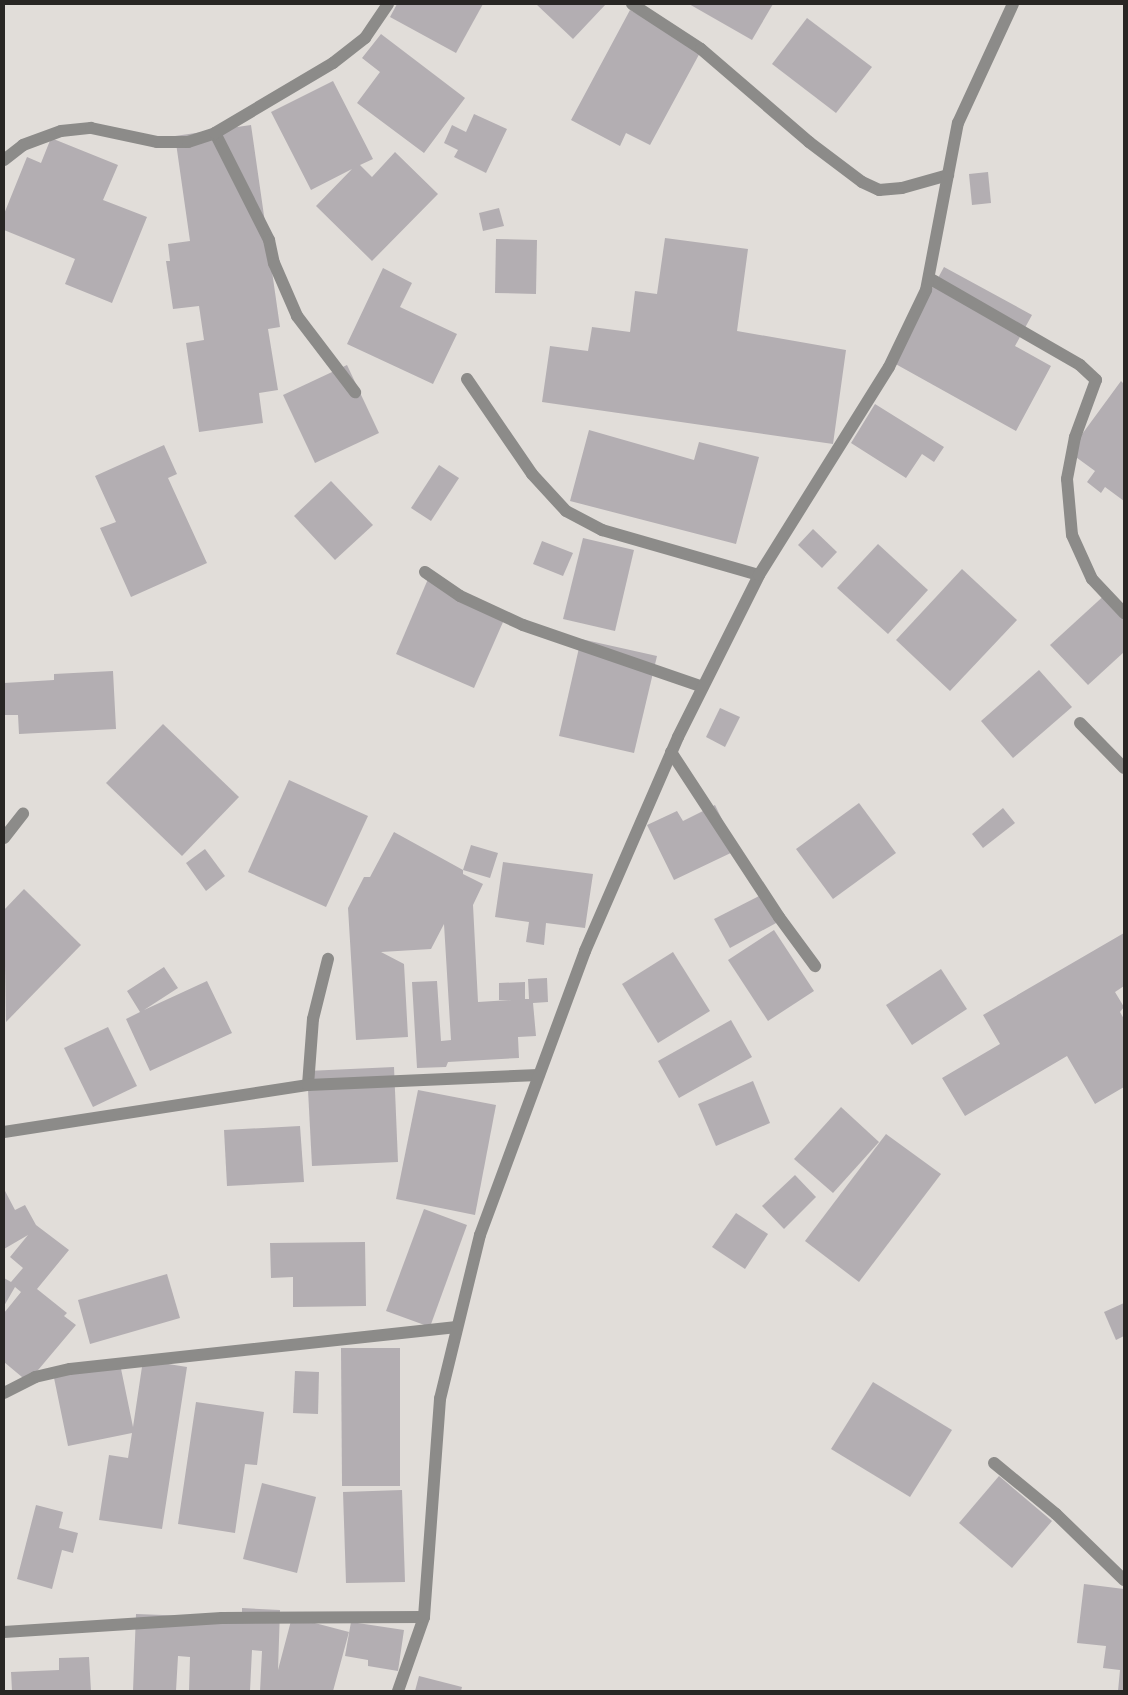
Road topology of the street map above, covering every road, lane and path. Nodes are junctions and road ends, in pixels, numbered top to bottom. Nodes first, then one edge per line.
1 (388, 4) edge
2 (632, 4) edge
3 (1013, 4) edge
4 (215, 133) junction
5 (4, 160) edge
6 (948, 175) junction
7 (929, 278) junction
8 (467, 379) dead end
9 (355, 392) dead end
10 (425, 572) dead end
11 (759, 575) junction
12 (1124, 613) edge
13 (703, 687) junction
14 (1080, 723) dead end
15 (671, 752) junction
16 (1124, 768) edge
17 (23, 814) dead end
18 (4, 838) edge
19 (328, 959) dead end
20 (815, 966) dead end
21 (539, 1074) junction
22 (308, 1086) junction
23 (4, 1132) edge
24 (457, 1327) junction
25 (4, 1393) edge
26 (994, 1462) dead end
27 (1124, 1580) edge
28 (424, 1617) junction
29 (4, 1632) edge
30 (398, 1691) edge

1 - 4 street
2 - 6 street
3 - 6 street
4 - 5 street
4 - 9 street
6 - 7 street
7 - 11 street
7 - 12 street
8 - 11 street
10 - 13 street
11 - 13 street
13 - 15 street
14 - 16 street
15 - 20 street
15 - 21 street
17 - 18 street
19 - 22 street
21 - 22 street
21 - 24 street
22 - 23 street
24 - 25 street
24 - 28 street
26 - 27 street
28 - 29 street
28 - 30 street

